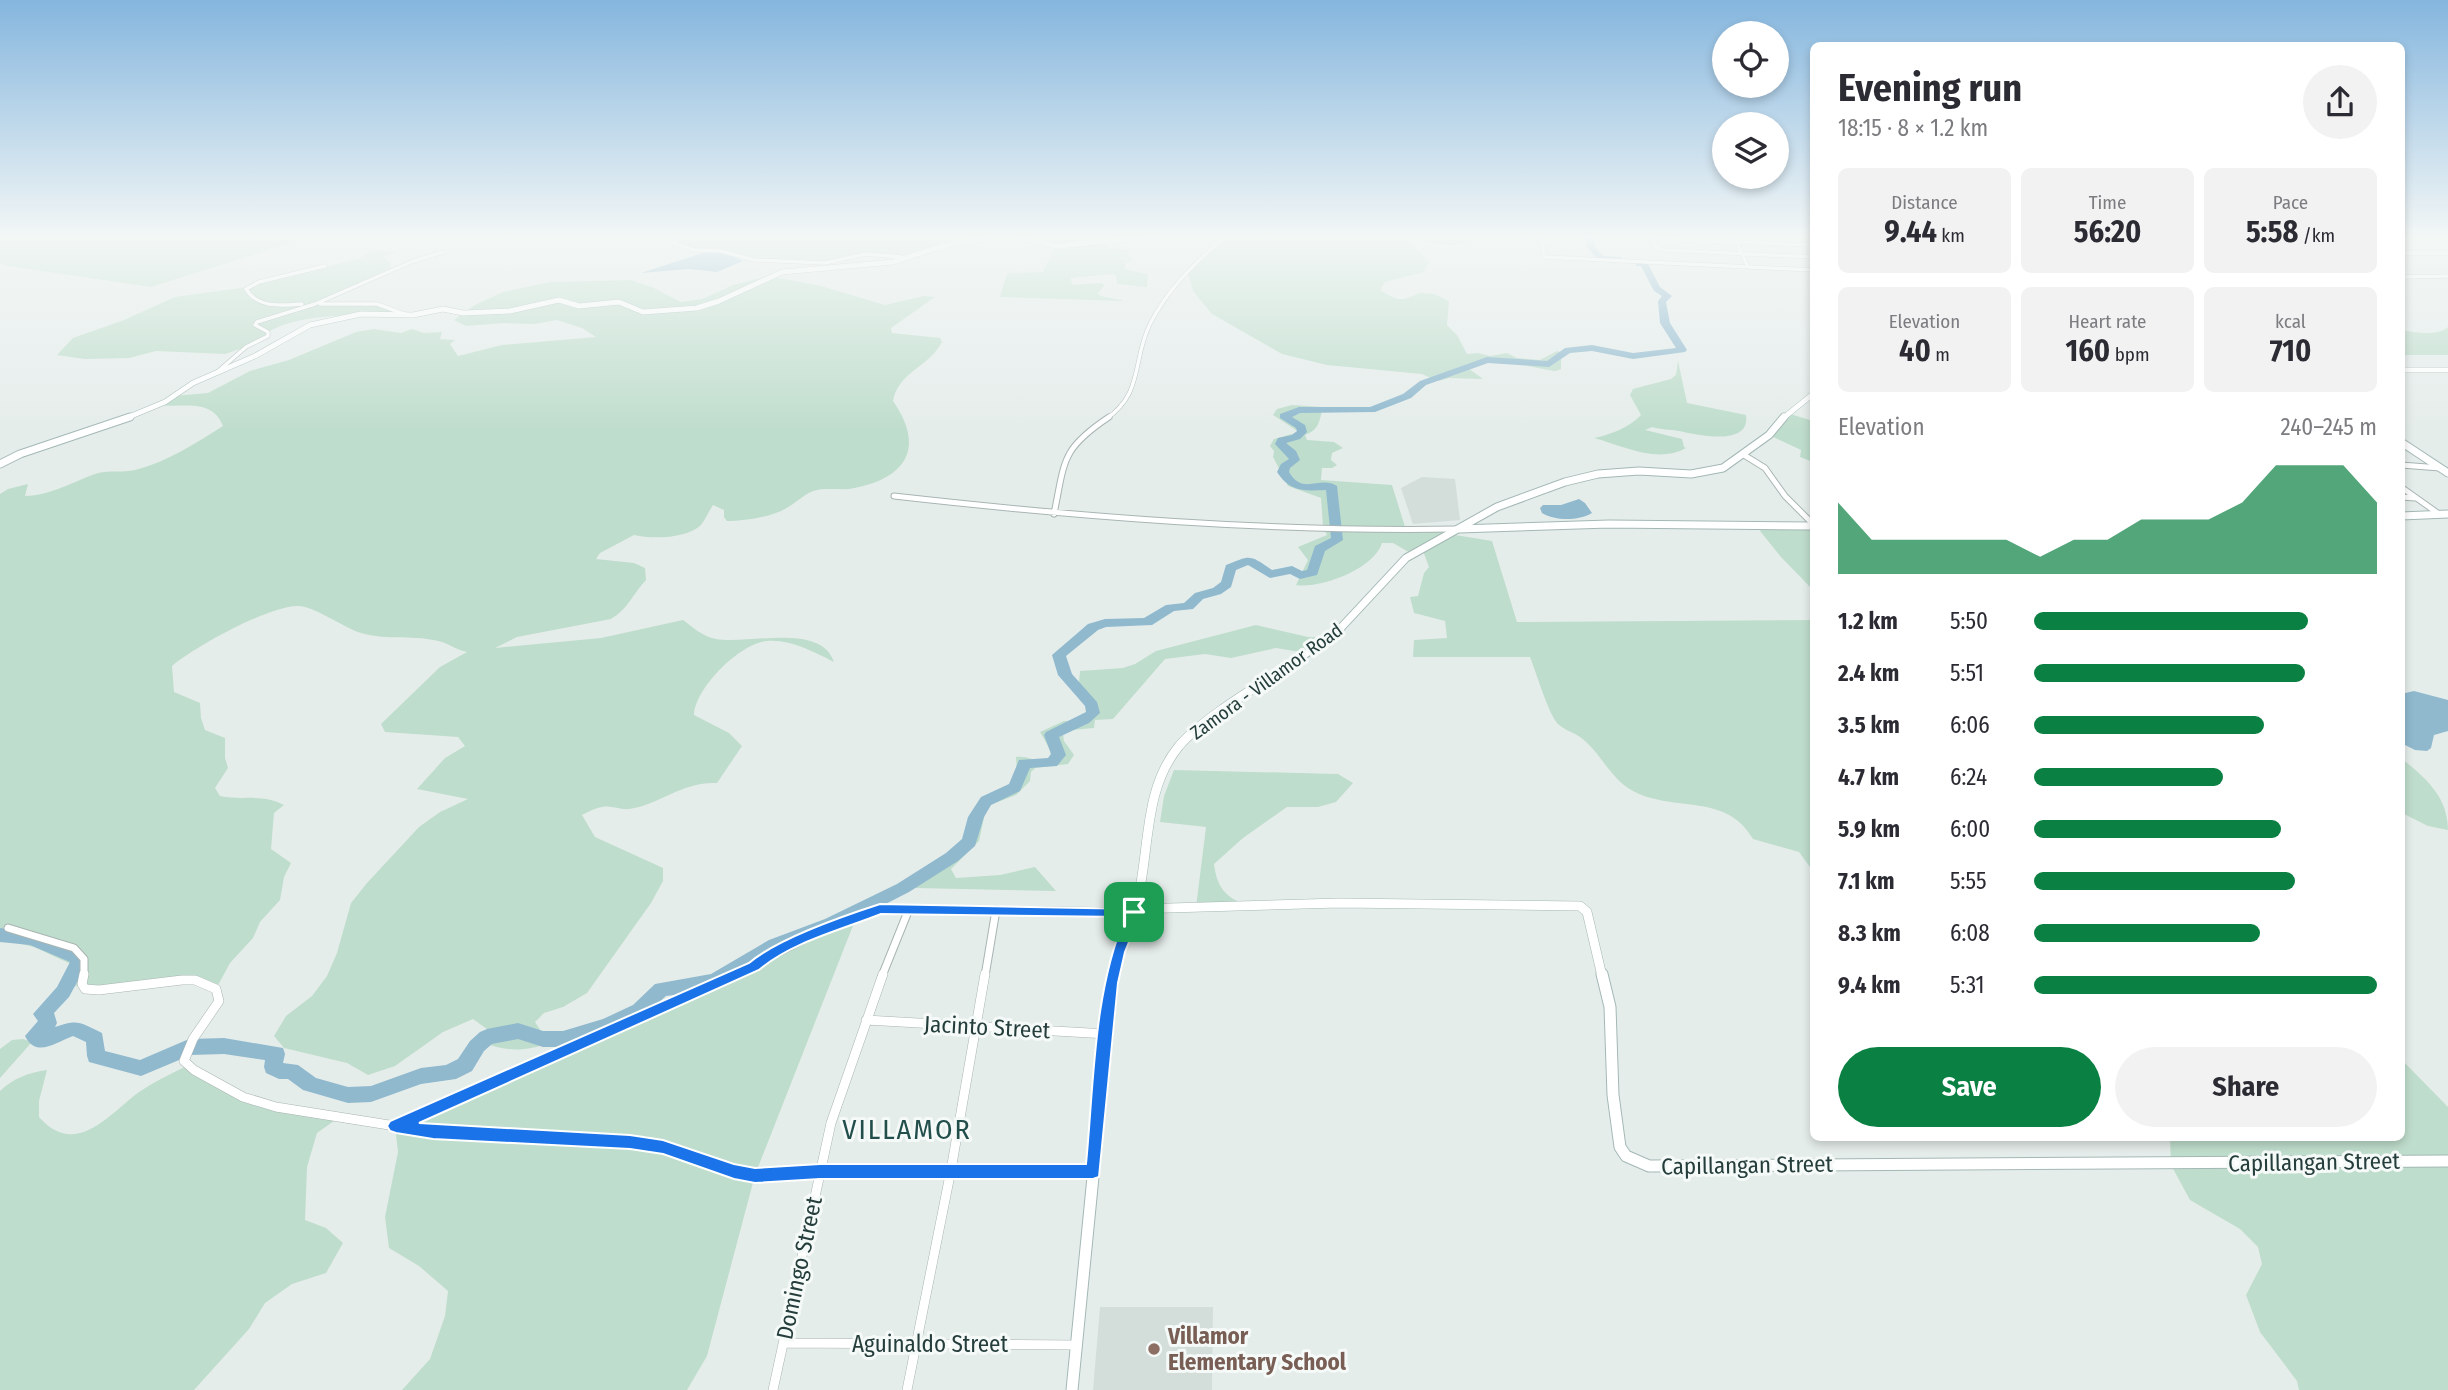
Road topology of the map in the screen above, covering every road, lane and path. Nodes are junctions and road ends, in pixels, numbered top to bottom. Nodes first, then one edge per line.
1 (257, 300) edge
2 (324, 300) edge
3 (721, 300) edge
4 (1165, 300) edge
5 (315, 304) junction
6 (407, 315) junction
7 (2405, 370) edge
8 (2448, 370) edge
9 (216, 373) junction
10 (1810, 396) edge
11 (2405, 445) edge
12 (1744, 455) junction
13 (0, 464) edge
14 (2405, 465) edge
15 (2440, 468) junction
16 (2448, 473) edge
17 (2405, 490) edge
18 (894, 496) dead end
19 (2405, 497) edge
20 (2417, 498) junction
21 (1054, 514) junction
22 (2439, 514) junction
23 (2448, 514) edge
24 (2405, 516) edge
25 (1810, 522) edge
26 (1810, 525) edge
27 (1456, 529) junction
28 (909, 909) junction
29 (996, 910) junction
30 (1134, 911) junction
31 (8, 928) dead end
32 (866, 1020) junction
33 (974, 1026) junction
34 (1107, 1034) junction
35 (396, 1126) junction
36 (2448, 1161) edge
37 (951, 1170) junction
38 (820, 1171) junction
39 (1093, 1171) junction
40 (783, 1343) junction
41 (915, 1344) junction
42 (1076, 1345) junction
43 (773, 1390) edge
44 (907, 1390) edge
45 (1072, 1390) edge

1 - 5 street
2 - 5 street
3 - 6 street
4 - 21 street
5 - 6 street
5 - 9 street
6 - 9 street
7 - 8 street
9 - 13 street
10 - 12 street, Zamora - Villamor Road
11 - 15 street
12 - 25 street
12 - 27 street, Zamora - Villamor Road
14 - 15 street
15 - 16 street
17 - 20 street
18 - 21 street
19 - 20 street
20 - 22 street
21 - 27 street
22 - 23 street
22 - 24 street
26 - 27 street
27 - 30 street, Zamora - Villamor Road
28 - 29 street
28 - 32 street, Domingo Street
28 - 35 street
29 - 30 street
29 - 33 street
30 - 34 street, Zamora - Villamor Road
30 - 36 street, Capillangan Street
31 - 35 street
32 - 33 street, Jacinto Street
32 - 38 street, Domingo Street
33 - 34 street, Jacinto Street
33 - 37 street
34 - 39 street, Zamora - Villamor Road
35 - 38 street
37 - 38 street
37 - 39 street
37 - 41 street
38 - 40 street, Domingo Street
39 - 42 street, Zamora - Villamor Road
40 - 41 street, Aguinaldo Street
40 - 43 street, Domingo Street
41 - 42 street, Aguinaldo Street
41 - 44 street
42 - 45 street, Zamora - Villamor Road

